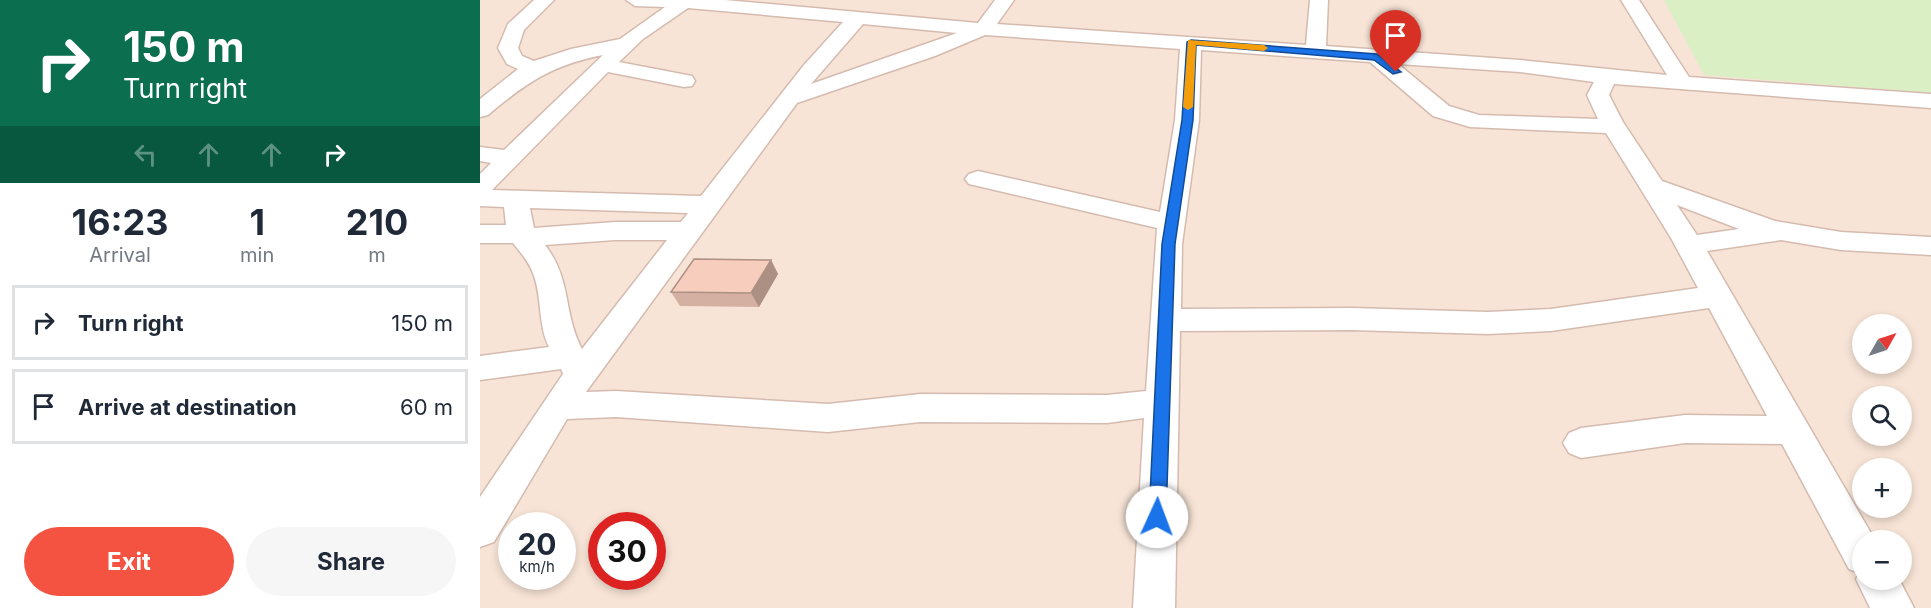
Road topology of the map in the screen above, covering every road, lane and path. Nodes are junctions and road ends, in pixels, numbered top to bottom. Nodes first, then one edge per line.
1 (545, 0) edge
2 (635, 0) edge
3 (1005, 0) edge
4 (1319, 0) edge
5 (1630, 0) edge
6 (686, 1) edge
7 (858, 18) junction
8 (983, 29) junction
9 (1191, 42) junction
10 (626, 44) junction
11 (1316, 52) junction
12 (1377, 57) junction
13 (603, 65) junction
14 (535, 69) junction
15 (1607, 77) junction
16 (684, 81) dead end
17 (1682, 82) junction
18 (788, 99) junction
19 (1931, 101) edge
20 (480, 110) edge
21 (1613, 126) junction
22 (480, 154) edge
23 (510, 158) junction
24 (978, 179) dead end
25 (1653, 187) junction
26 (480, 188) edge
27 (480, 198) edge
28 (516, 198) junction
29 (707, 204) junction
30 (1172, 223) junction
31 (687, 231) junction
32 (1782, 231) junction
33 (480, 234) edge
34 (523, 236) junction
35 (1688, 245) junction
36 (1931, 246) edge
37 (1717, 296) junction
38 (1166, 320) junction
39 (575, 366) junction
40 (480, 368) edge
41 (1162, 403) junction
42 (556, 406) junction
43 (1792, 430) junction
44 (1581, 443) dead end
45 (480, 530) edge
46 (1852, 536) edge
47 (1882, 590) edge
48 (1154, 608) edge
49 (1893, 608) edge

1 - 14 street
2 - 6 street
3 - 8 street
4 - 11 street
5 - 17 street
6 - 7 street
6 - 10 street
7 - 8 street
7 - 18 street
8 - 9 street
8 - 18 street
9 - 11 street
9 - 30 street
10 - 13 street
10 - 14 street
11 - 12 street
12 - 15 street
12 - 21 street
13 - 16 street
13 - 23 street
14 - 20 street
15 - 17 street
15 - 21 street
17 - 19 street
18 - 29 street
21 - 25 street
22 - 23 street
23 - 26 street
24 - 30 street
25 - 32 street
25 - 35 street
27 - 28 street
28 - 29 street
28 - 34 street
29 - 31 street
30 - 38 street
31 - 34 street
31 - 39 street
32 - 35 street
32 - 36 street
33 - 34 street
34 - 39 street
35 - 37 street
37 - 38 street
37 - 43 street
38 - 41 street
39 - 40 street
39 - 42 street
41 - 42 street
41 - 48 street
42 - 45 street
43 - 44 street
43 - 46 street
47 - 49 street

